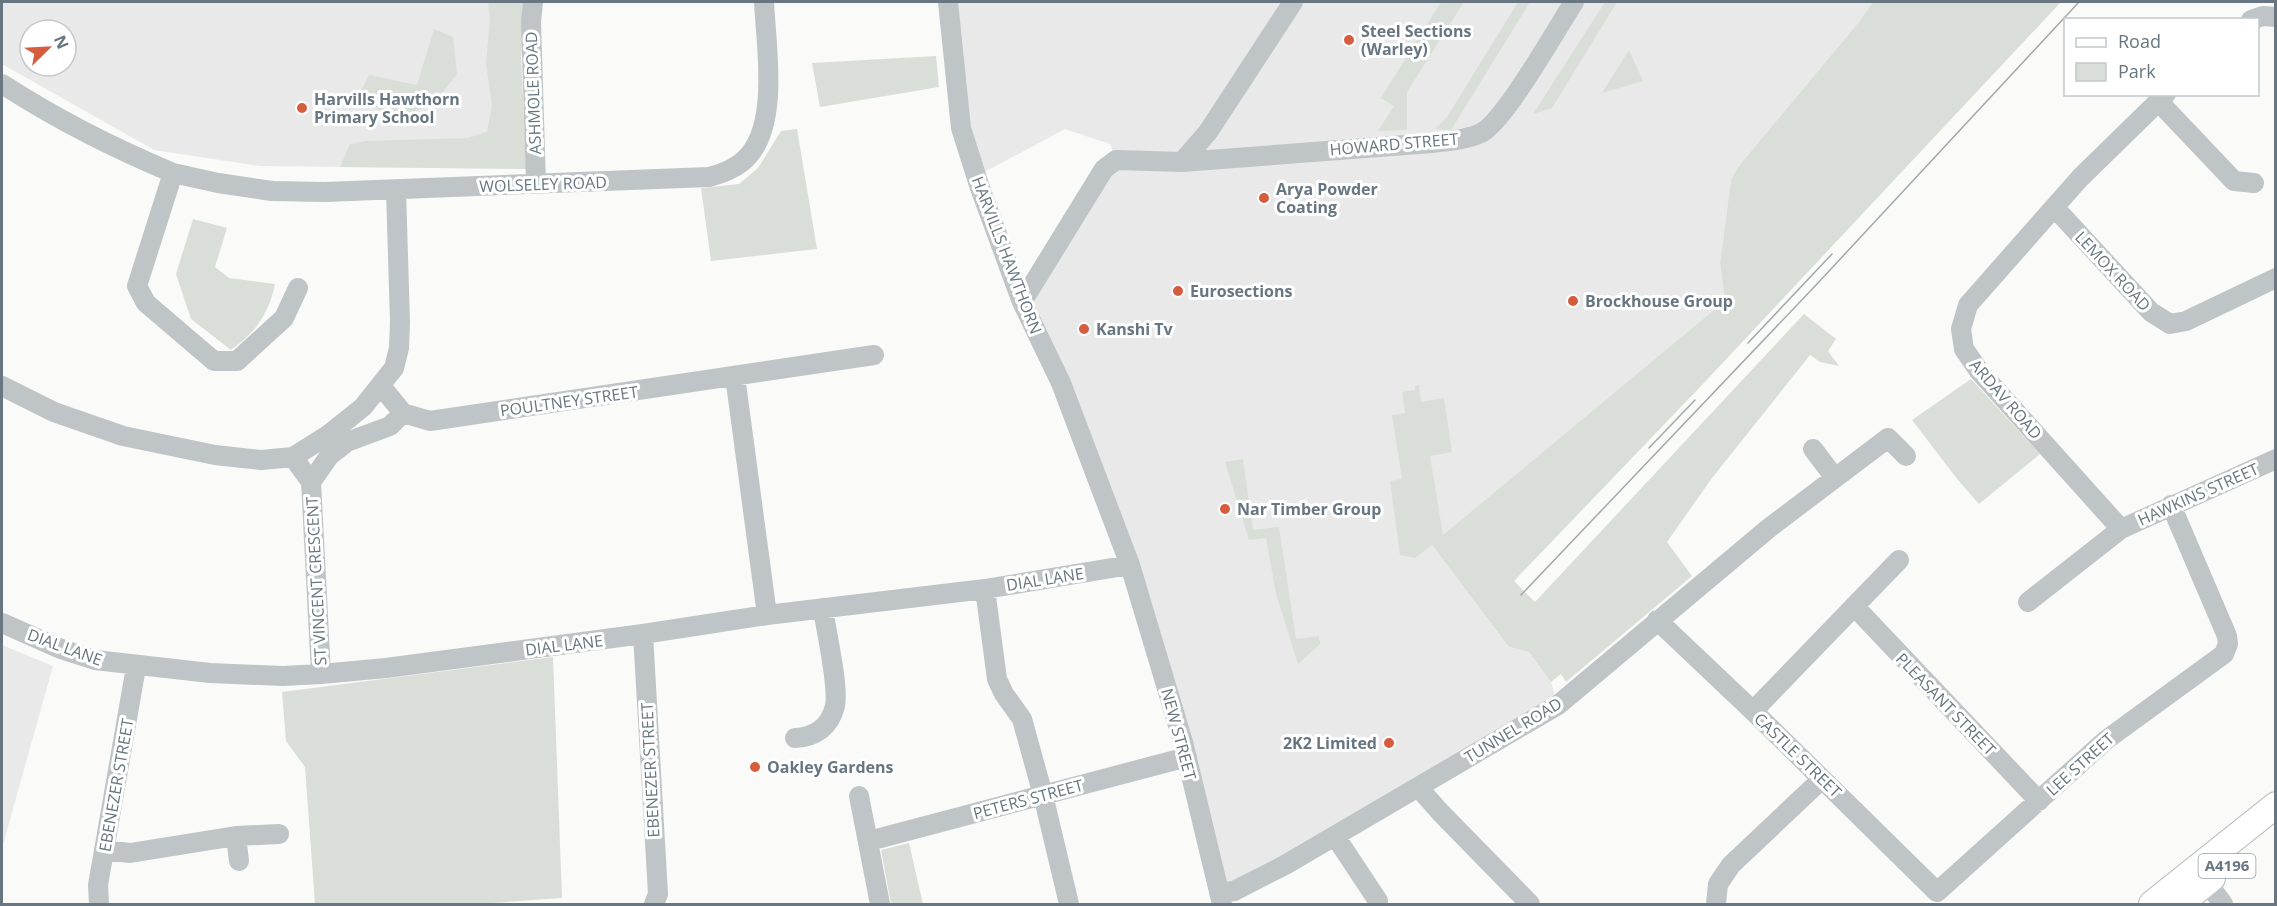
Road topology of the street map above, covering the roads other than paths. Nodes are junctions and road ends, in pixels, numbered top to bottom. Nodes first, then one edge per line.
1 (533, 2) edge
2 (764, 2) edge
3 (948, 2) edge
4 (1293, 2) edge
5 (1574, 2) edge
6 (2276, 17) edge
7 (2257, 18) edge
8 (2, 84) edge
9 (2163, 98) edge
10 (1182, 162) junction
11 (173, 173) junction
12 (2254, 183) dead end
13 (536, 184) junction
14 (396, 190) junction
15 (2055, 208) junction
16 (2276, 278) edge
17 (298, 288) dead end
18 (1022, 302) junction
19 (874, 355) dead end
20 (735, 376) junction
21 (2, 386) edge
22 (381, 386) junction
23 (403, 413) junction
24 (1813, 449) dead end
25 (1906, 456) dead end
26 (293, 457) junction
27 (2275, 460) edge
28 (1834, 478) junction
29 (311, 482) junction
30 (2171, 504) junction
31 (2121, 529) junction
32 (1899, 560) dead end
33 (1130, 565) junction
34 (984, 589) junction
35 (2028, 602) dead end
36 (1854, 606) junction
37 (823, 608) junction
38 (767, 615) junction
39 (1657, 620) junction
40 (2, 623) edge
41 (643, 634) junction
42 (136, 667) junction
43 (321, 675) junction
44 (1753, 711) junction
45 (795, 738) dead end
46 (1187, 757) junction
47 (1822, 778) junction
48 (1418, 787) junction
49 (1043, 795) junction
50 (859, 796) dead end
51 (2039, 801) junction
52 (2276, 805) edge
53 (2276, 828) edge
54 (279, 834) dead end
55 (236, 836) junction
56 (1335, 836) junction
57 (869, 841) junction
58 (104, 850) junction
59 (239, 861) dead end
60 (2202, 876) junction
61 (1936, 892) joint
62 (1221, 899) edge
63 (1378, 901) dead end
64 (99, 904) edge
65 (654, 904) edge
66 (880, 904) edge
67 (1069, 904) edge
68 (1530, 904) edge
69 (1716, 904) edge
70 (2152, 904) edge
71 (2180, 904) edge
72 (2223, 904) edge

1 - 13 street, ASHMOLE ROAD
2 - 13 street, WOLSELEY ROAD
3 - 18 street, HARVILLS HAWTHORN
4 - 10 street
5 - 10 street, HOWARD STREET
6 - 7 street
8 - 11 street, WOLSELEY ROAD
9 - 12 street
9 - 15 street, ARDAV ROAD
10 - 18 street, HOWARD STREET
11 - 14 street, WOLSELEY ROAD
11 - 17 street
13 - 14 street, WOLSELEY ROAD
14 - 22 street
15 - 16 street, LEMOX ROAD
15 - 31 street, ARDAV ROAD
18 - 33 street, HARVILLS HAWTHORN
19 - 20 street, POULTNEY STREET
20 - 23 street, POULTNEY STREET
20 - 38 street
21 - 26 street
22 - 23 street
22 - 26 street
23 - 29 street
24 - 28 street
25 - 28 street, TUNNEL ROAD
26 - 29 street, ST VINCENT CRESCENT
27 - 30 street, HAWKINS STREET
28 - 39 street, TUNNEL ROAD
29 - 43 street, ST VINCENT CRESCENT
30 - 31 street, HAWKINS STREET
30 - 51 street, LEE STREET
31 - 35 street
32 - 36 street
33 - 34 street, DIAL LANE
33 - 46 street, NEW STREET
34 - 37 street, DIAL LANE
34 - 49 street
36 - 44 street
36 - 51 street, PLEASANT STREET
37 - 38 street, DIAL LANE
37 - 45 street
38 - 41 street, DIAL LANE
39 - 44 street, CASTLE STREET
39 - 48 street, TUNNEL ROAD
40 - 42 street, DIAL LANE
41 - 43 street, DIAL LANE
41 - 65 street, EBENEZER STREET
42 - 43 street, DIAL LANE
42 - 58 street, EBENEZER STREET
44 - 47 street, CASTLE STREET
46 - 49 street, PETERS STREET
46 - 62 street, NEW STREET
47 - 61 street, CASTLE STREET
47 - 69 street
48 - 56 street, TUNNEL ROAD
48 - 68 street
49 - 57 street, PETERS STREET
49 - 67 street
50 - 57 street
51 - 61 street, LEE STREET
52 - 60 main road, A4196
53 - 60 main road, A4196
54 - 55 street
55 - 58 street
55 - 59 street
56 - 62 street, TUNNEL ROAD
56 - 63 street
57 - 66 street
58 - 64 street, EBENEZER STREET
60 - 70 main road, A4196
60 - 71 main road, A4196
60 - 72 street

